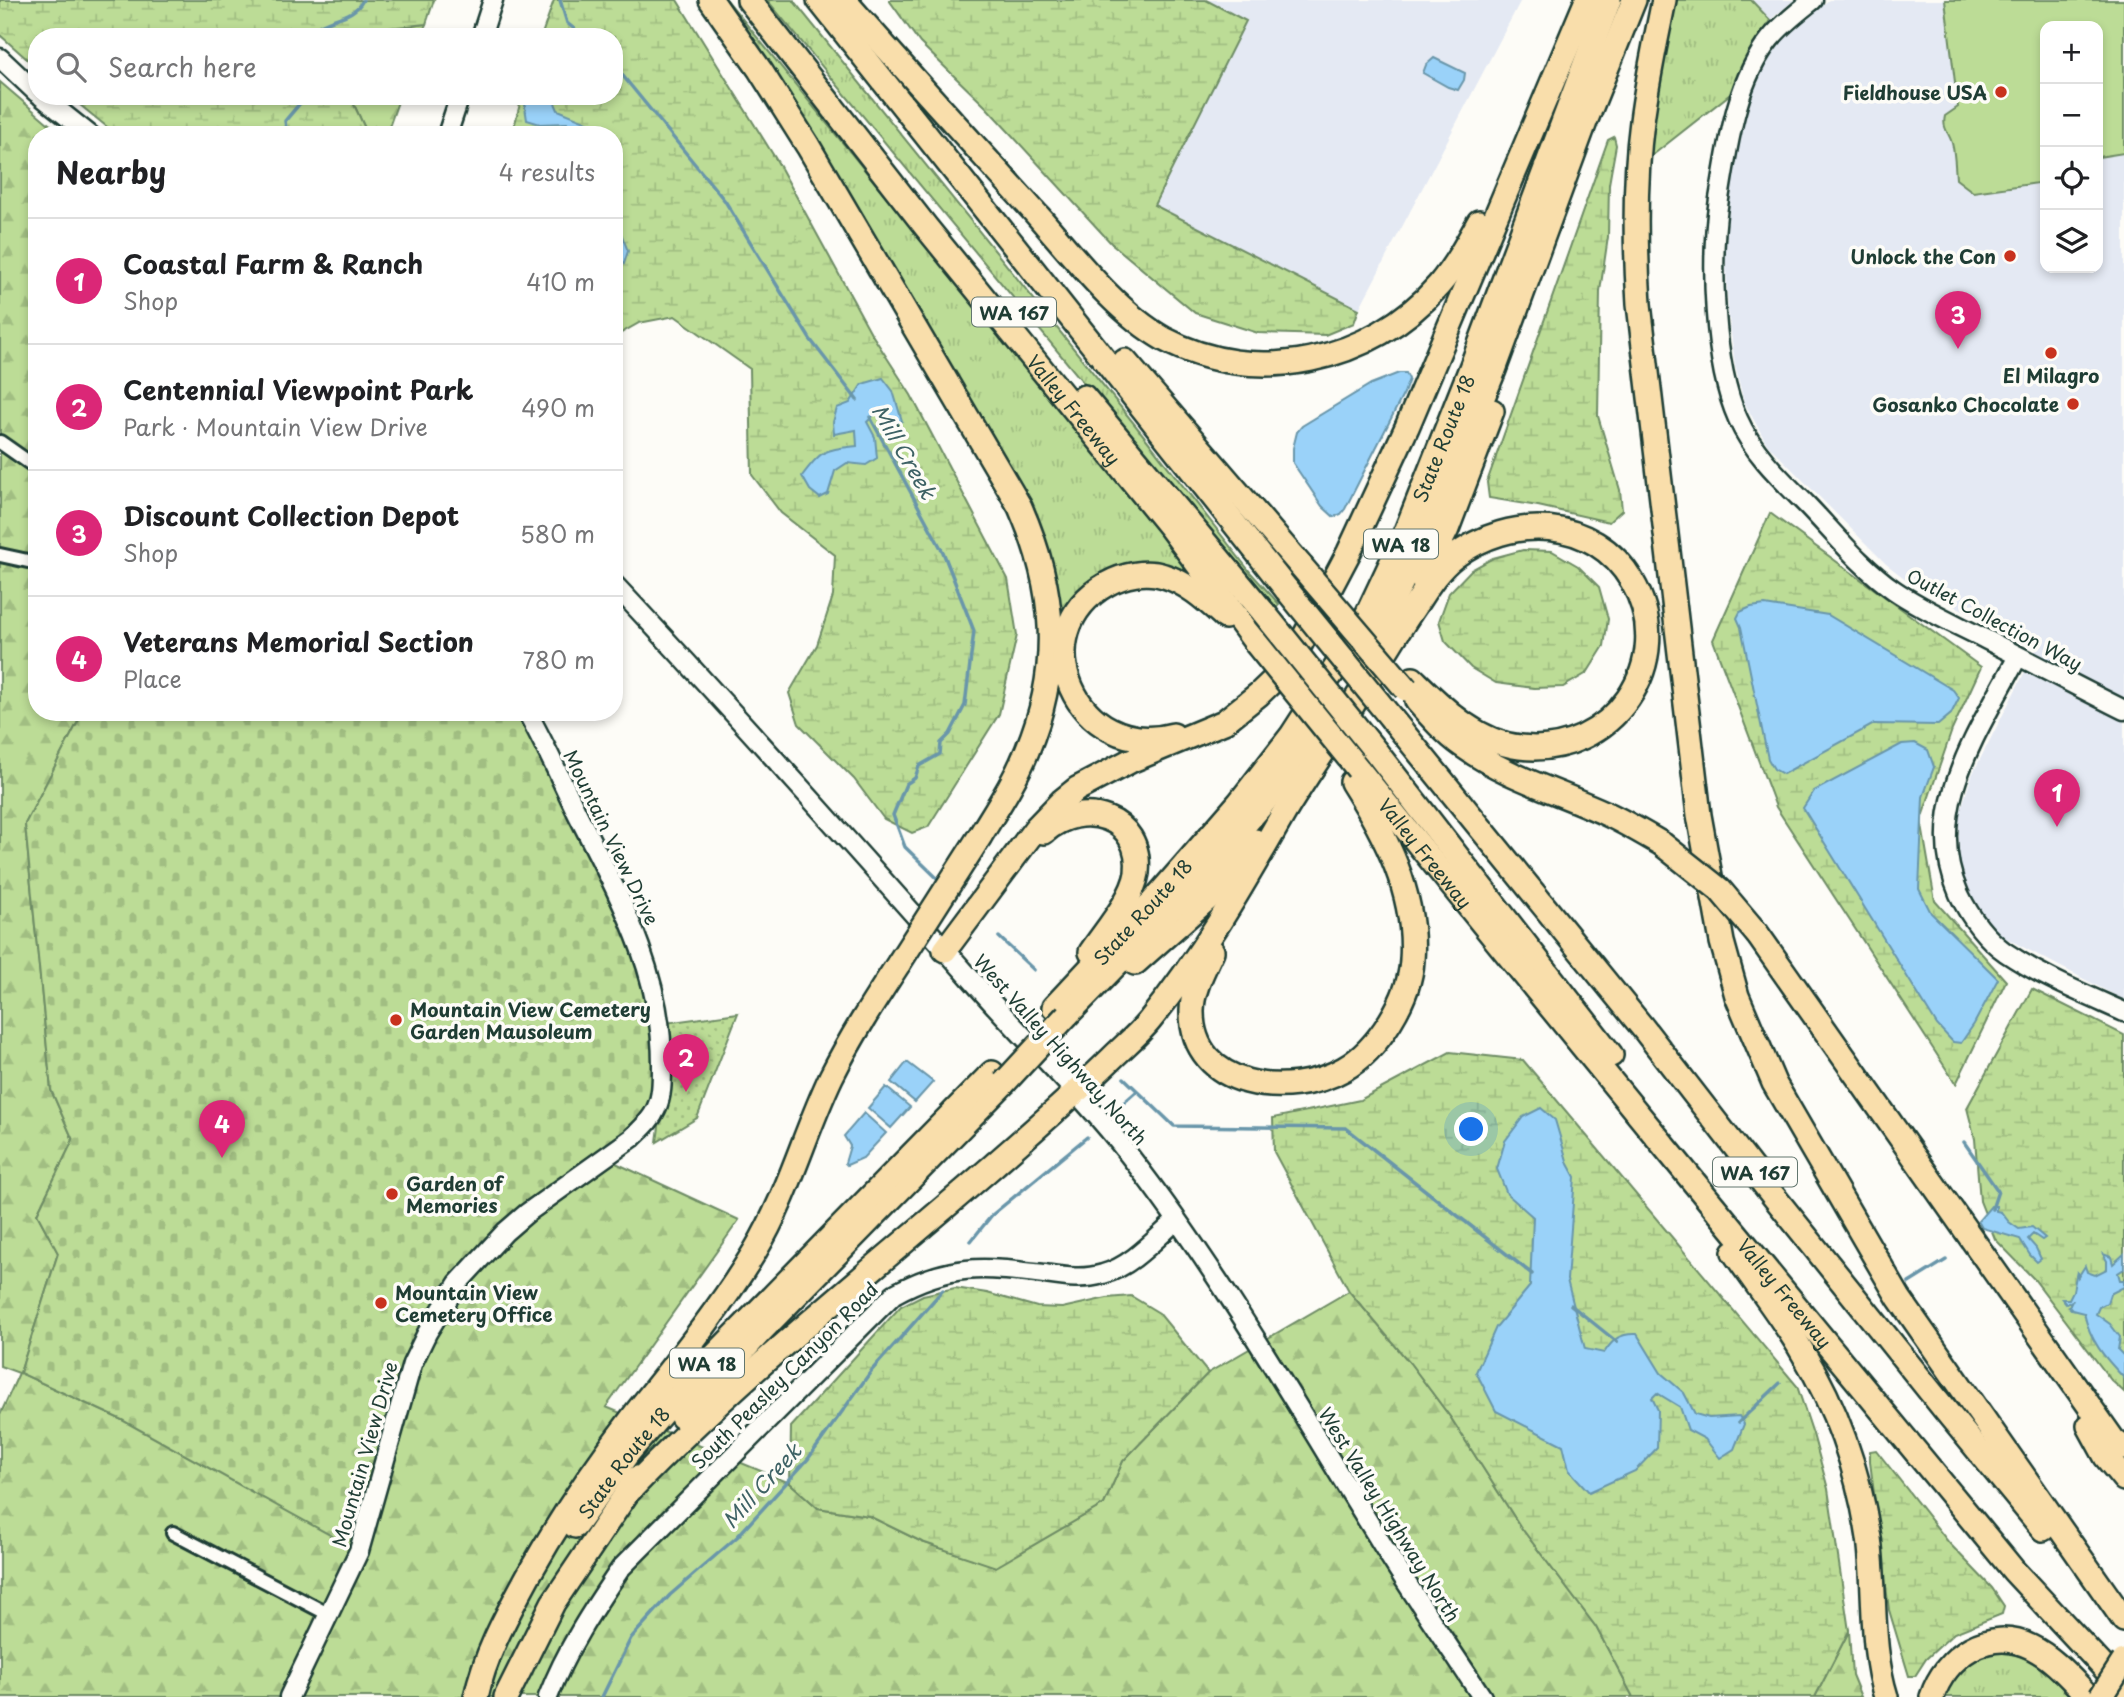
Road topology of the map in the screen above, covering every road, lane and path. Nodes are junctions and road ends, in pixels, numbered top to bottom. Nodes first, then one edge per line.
1 (493, 0) edge
2 (711, 0) edge
3 (820, 0) edge
4 (844, 0) edge
5 (1587, 0) edge
6 (1609, 0) edge
7 (1634, 0) edge
8 (1664, 0) edge
9 (1813, 0) edge
10 (755, 7) edge
11 (484, 28) edge
12 (0, 58) edge
13 (1609, 63) junction
14 (1556, 70) junction
15 (28, 84) edge
16 (52, 105) edge
17 (457, 105) edge
18 (79, 126) edge
19 (450, 126) edge
20 (945, 157) junction
21 (0, 443) edge
22 (28, 462) edge
23 (0, 555) edge
24 (28, 561) edge
25 (623, 594) edge
26 (1395, 636) junction
27 (1256, 643) junction
28 (2018, 656) junction
29 (1410, 684) junction
30 (2124, 710) edge
31 (532, 721) edge
32 (1224, 722) junction
33 (1354, 774) junction
34 (1303, 782) junction
35 (997, 883) junction
36 (1233, 903) junction
37 (945, 950) junction
38 (1086, 996) junction
39 (1061, 1011) junction
40 (2124, 1013) edge
41 (1589, 1051) junction
42 (998, 1078) junction
43 (1076, 1094) junction
44 (1177, 1220) junction
45 (1995, 1270) junction
46 (1825, 1340) junction
47 (2124, 1448) edge
48 (2124, 1479) edge
49 (629, 1491) junction
50 (173, 1533) dead end
51 (329, 1617) junction
52 (2124, 1620) edge
53 (2124, 1661) edge
54 (2124, 1689) edge
55 (289, 1697) edge
56 (477, 1697) edge
57 (506, 1697) edge
58 (548, 1697) edge
59 (1482, 1697) edge
60 (1886, 1697) edge
61 (1932, 1697) edge
62 (2090, 1697) edge
63 (2101, 1697) edge

1 - 11 main road
2 - 56 highway, bridge
3 - 20 highway, WA 167
4 - 14 highway
5 - 14 highway
6 - 39 highway, State Route 18 / WA 18
7 - 13 highway, State Route 18 / WA 18
8 - 52 highway
9 - 28 main road, Outlet Collection Way
10 - 27 highway, Valley Freeway / WA 167
10 - 46 highway, WA 167, bridge
12 - 15 main road
13 - 26 highway
13 - 38 highway, State Route 18 / WA 18
14 - 32 highway
16 - 18 main road
17 - 19 main road
20 - 29 highway, bridge
20 - 52 highway, WA 167, bridge
21 - 22 street
23 - 24 street
25 - 37 main road, West Valley Highway North
26 - 29 highway
26 - 34 highway
27 - 32 highway
27 - 33 highway, Valley Freeway / WA 167, bridge
28 - 30 main road, Outlet Collection Way
28 - 40 main road
29 - 45 highway, bridge
31 - 51 main road, Mountain View Drive
32 - 35 highway
33 - 36 highway
33 - 41 highway, Valley Freeway / WA 167
34 - 36 highway
34 - 38 highway
35 - 37 highway
35 - 39 highway
36 - 43 highway
37 - 43 main road, West Valley Highway North
38 - 39 highway, State Route 18 / WA 18
39 - 42 highway, State Route 18 / WA 18, bridge
41 - 46 highway, Valley Freeway / WA 167
41 - 60 highway
42 - 49 highway, State Route 18 / WA 18
42 - 56 highway, State Route 18 / WA 18
43 - 44 main road, West Valley Highway North
43 - 49 highway
44 - 58 main road, South Peasley Canyon Road
44 - 59 main road, West Valley Highway North
45 - 47 highway
45 - 48 highway
46 - 54 highway, Valley Freeway / WA 167
49 - 57 highway, State Route 18 / WA 18
50 - 51 street
51 - 55 main road, Mountain View Drive
53 - 63 highway, bridge
61 - 62 highway

